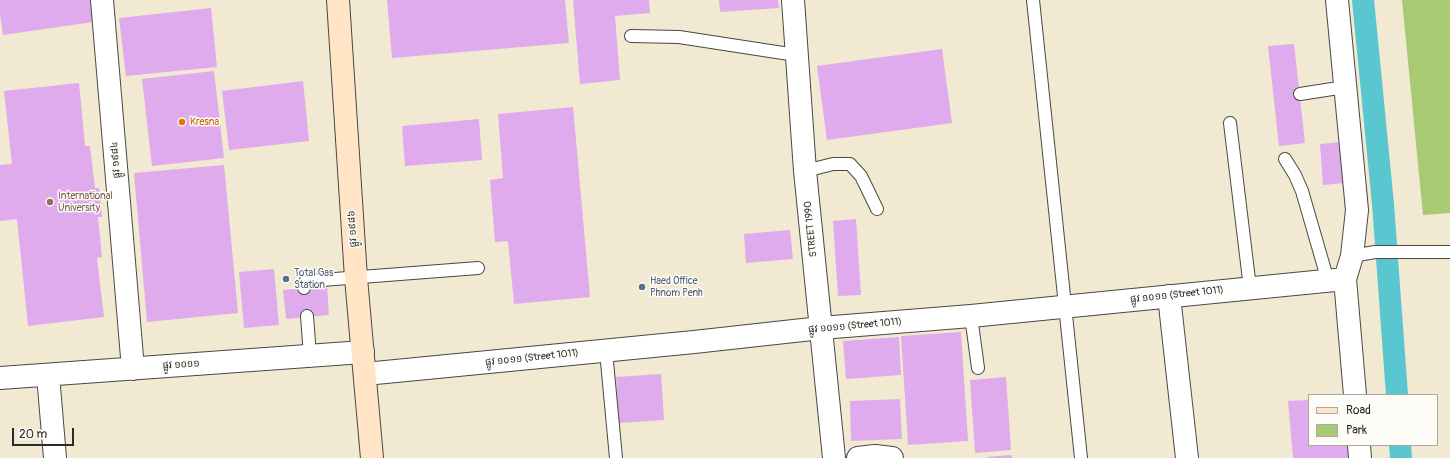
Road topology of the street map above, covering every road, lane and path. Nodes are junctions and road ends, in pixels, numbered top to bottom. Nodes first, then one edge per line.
1 (102, 0) edge
2 (338, 0) edge
3 (792, 0) edge
4 (1034, 0) edge
5 (1337, 0) edge
6 (631, 36) dead end
7 (796, 55) junction
8 (1345, 88) junction
9 (1300, 94) dead end
10 (1230, 123) dead end
11 (1285, 159) dead end
12 (805, 171) junction
13 (877, 209) dead end
14 (1450, 252) edge
15 (1352, 256) junction
16 (478, 268) dead end
17 (356, 278) junction
18 (1336, 280) junction
19 (304, 288) dead end
20 (1250, 288) junction
21 (1169, 296) junction
22 (1065, 306) junction
23 (307, 316) dead end
24 (971, 316) junction
25 (821, 328) junction
26 (606, 351) junction
27 (363, 352) junction
28 (310, 356) junction
29 (978, 368) dead end
30 (133, 369) junction
31 (365, 374) junction
32 (48, 375) junction
33 (0, 378) edge
34 (1355, 394) edge
35 (1359, 446) edge
36 (55, 458) edge
37 (372, 458) edge
38 (616, 458) edge
39 (834, 458) edge
40 (858, 458) edge
41 (892, 458) edge
42 (1081, 458) edge
43 (1187, 458) edge
44 (1360, 458) edge

1 - 30 street, ផ្លូវ ១៩៨៤
2 - 17 main road, ផ្លូវ ១៩៨៦
3 - 7 street, STREET 1990
4 - 22 lane
5 - 8 street
6 - 7 lane
7 - 12 street, STREET 1990
8 - 9 lane
8 - 15 street
10 - 20 lane
11 - 18 lane
12 - 13 lane
12 - 25 street, STREET 1990
14 - 15 lane
15 - 18 street
16 - 17 lane
17 - 19 lane
17 - 27 main road, ផ្លូវ ១៩៨៦
18 - 20 street, ផ្លូវ ១០១១ (Street 1011)
18 - 34 street
20 - 21 street, ផ្លូវ ១០១១ (Street 1011)
21 - 22 street, ផ្លូវ ១០១១ (Street 1011)
21 - 43 street
22 - 24 street, ផ្លូវ ១០១១ (Street 1011)
22 - 42 lane
23 - 28 lane
24 - 25 street, ផ្លូវ ១០១១ (Street 1011)
24 - 29 lane
25 - 26 street, ផ្លូវ ១០១១ (Street 1011)
25 - 39 street, STREET 1990
26 - 31 street, ផ្លូវ ១០១១ (Street 1011)
26 - 38 lane
27 - 28 street, ផ្លូវ ១០១១
27 - 31 main road, ផ្លូវ ១៩៨៦
28 - 30 street, ផ្លូវ ១០១១
30 - 32 street, ផ្លូវ ១០១១
31 - 37 main road, ផ្លូវ ១៩៨៦
32 - 33 street, ផ្លូវ ១០១១
32 - 36 street
35 - 44 street
40 - 41 street

